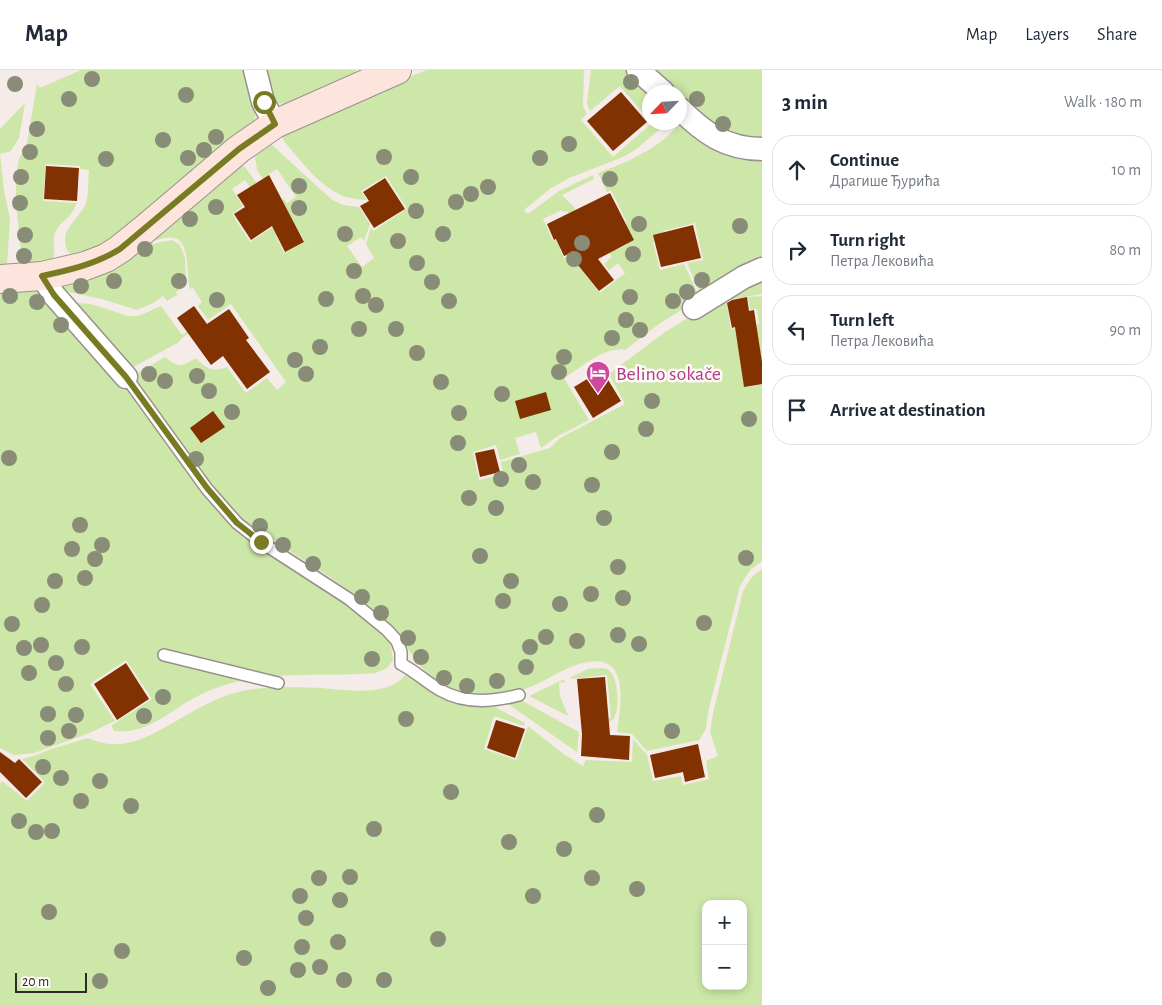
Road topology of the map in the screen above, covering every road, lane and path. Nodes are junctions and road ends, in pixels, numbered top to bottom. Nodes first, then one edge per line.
1 (255, 70) edge
2 (397, 70) edge
3 (638, 70) edge
4 (655, 85) edge
5 (687, 116) edge
6 (275, 124) junction
7 (762, 149) edge
8 (762, 269) edge
9 (42, 276) junction
10 (0, 279) edge
11 (694, 308) dead end
12 (126, 377) joint
13 (164, 656) dead end
14 (278, 683) dead end
15 (518, 695) dead end

1 - 6 street
2 - 6 street
3 - 4 street
5 - 7 street
6 - 9 street
8 - 11 street
9 - 10 street
9 - 12 street
12 - 15 lane
13 - 14 lane

